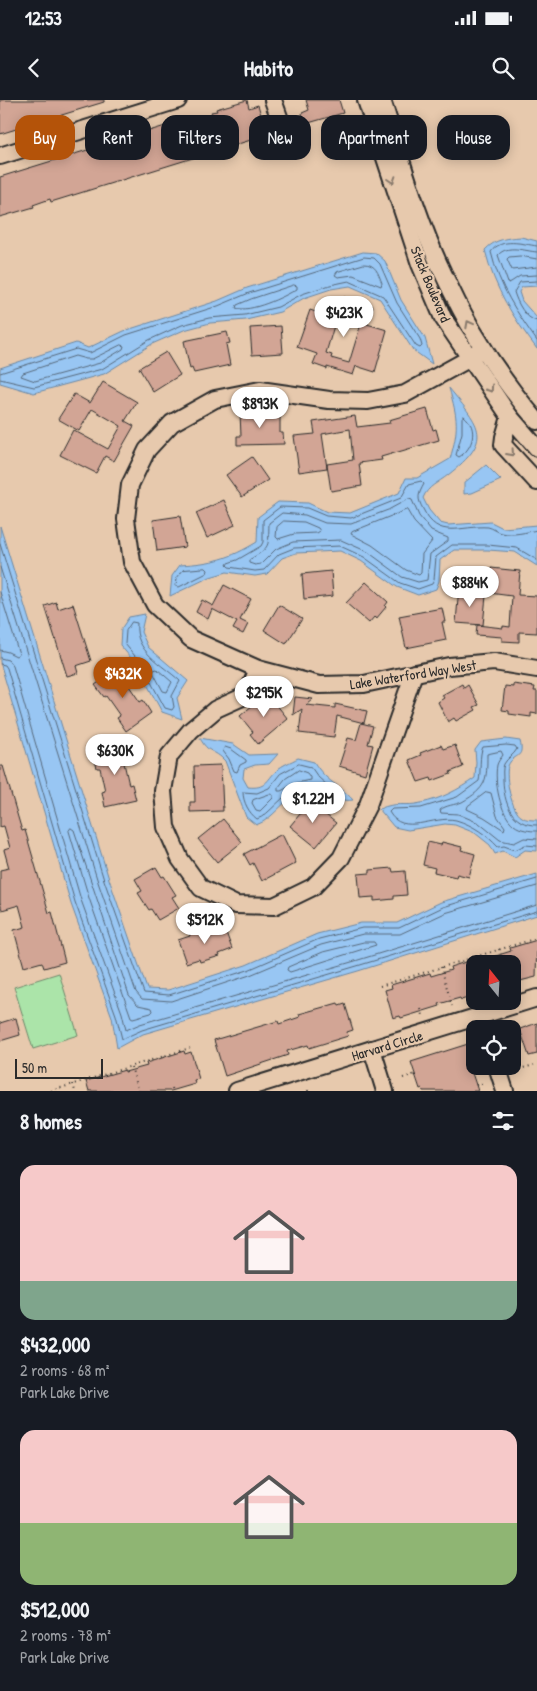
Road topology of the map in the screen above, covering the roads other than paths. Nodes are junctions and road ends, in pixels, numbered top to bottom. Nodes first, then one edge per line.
1 (178, 100) edge
2 (273, 100) edge
3 (366, 100) edge
4 (382, 100) edge
5 (278, 115) edge
6 (0, 156) edge
7 (483, 348) junction
8 (469, 359) junction
9 (510, 417) junction
10 (537, 421) edge
11 (537, 448) edge
12 (537, 482) edge
13 (258, 669) junction
14 (537, 669) edge
15 (414, 673) junction
16 (537, 998) edge
17 (488, 1020) edge
18 (466, 1026) edge
19 (372, 1049) junction
20 (500, 1075) edge
21 (237, 1091) edge
22 (385, 1091) edge
23 (505, 1091) edge

1 - 6 street
2 - 5 street
3 -> 8 street, Stack Boulevard
7 -> 4 street, Stack Boulevard
7 - 8 street, Lake Waterford Way West
7 - 10 street, Stack Boulevard
8 -> 9 street, Stack Boulevard
8 - 13 street, Lake Waterford Way West
9 - 11 street, Stack Boulevard
9 -> 12 street
13 - 15 street, Lake Waterford Way West
13 - 15 street
14 - 15 street, Lake Waterford Way West
16 - 17 street, Harvard Circle
18 - 19 street, Harvard Circle
19 - 21 street, Harvard Circle
19 - 22 street
20 - 23 street

